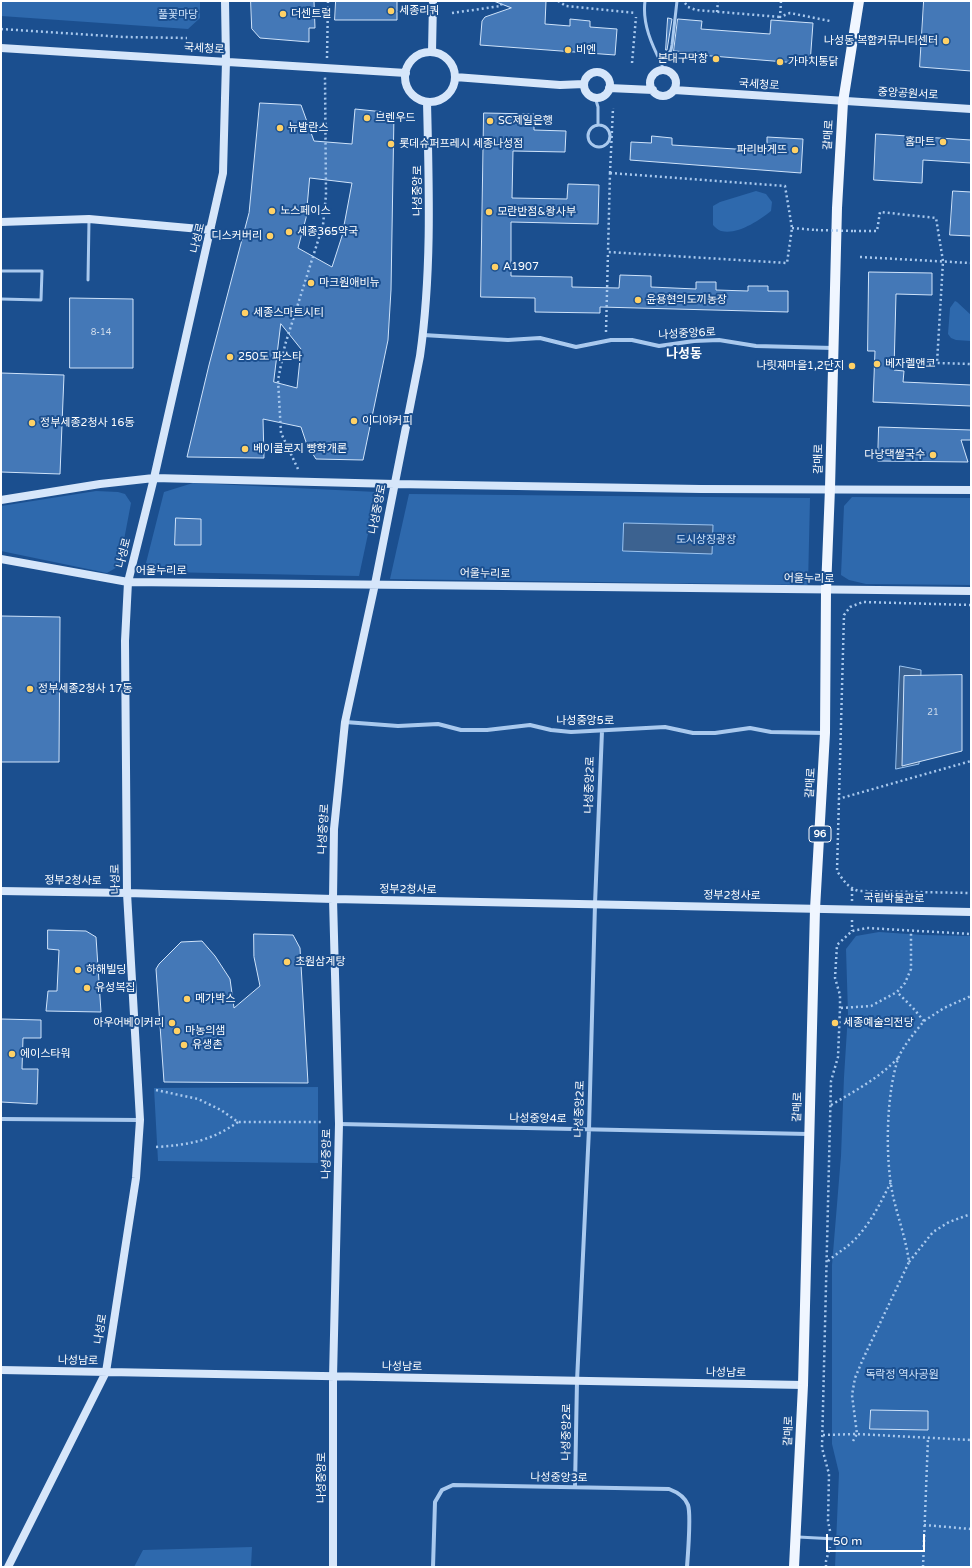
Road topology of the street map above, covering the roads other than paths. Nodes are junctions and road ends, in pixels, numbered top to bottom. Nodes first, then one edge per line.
1 (225, 1) edge
2 (433, 1) edge
3 (644, 1) edge
4 (677, 1) edge
5 (859, 1) edge
6 (1, 48) edge
7 (432, 52) junction
8 (226, 61) junction
9 (406, 73) junction
10 (455, 77) junction
11 (584, 84) junction
12 (609, 88) junction
13 (652, 90) junction
14 (674, 90) junction
15 (595, 97) junction
16 (427, 102) junction
17 (843, 102) junction
18 (971, 109) edge
19 (598, 125) junction
20 (89, 219) junction
21 (1, 222) edge
22 (211, 230) junction
23 (1, 271) edge
24 (88, 280) dead end
25 (1, 299) edge
26 (423, 334) junction
27 (834, 348) junction
28 (154, 478) junction
29 (395, 484) junction
30 (830, 488) junction
31 (971, 490) edge
32 (1, 500) edge
33 (1, 559) edge
34 (128, 582) junction
35 (375, 584) junction
36 (826, 590) junction
37 (971, 591) edge
38 (345, 722) junction
39 (602, 731) junction
40 (825, 732) junction
41 (1, 891) edge
42 (127, 893) junction
43 (333, 899) junction
44 (595, 904) junction
45 (816, 909) junction
46 (971, 912) edge
47 (1, 1119) edge
48 (140, 1120) junction
49 (339, 1124) junction
50 (589, 1129) junction
51 (809, 1134) junction
52 (1, 1370) edge
53 (106, 1372) junction
54 (333, 1377) junction
55 (577, 1381) junction
56 (803, 1385) junction
57 (575, 1487) junction
58 (796, 1537) junction
59 (836, 1539) dead end
60 (8, 1567) edge
61 (333, 1567) edge
62 (433, 1567) edge
63 (687, 1567) edge
64 (794, 1567) edge

1 - 8 street, 나성로
2 - 7 street
3 - 4 lane
5 - 17 main road, 갈매로 / 96
6 - 8 street, 국세청로
7 - 9 street
7 - 10 street
8 - 9 street, 국세청로
8 - 22 street, 나성로
9 - 16 street
10 - 11 street
10 - 16 street
11 - 12 street
11 - 15 street
12 - 13 street
12 - 15 street
13 - 14 street
13 - 14 street
14 - 17 street, 국세청로
15 - 19 lane
16 - 26 street, 나성중앙로
17 - 18 street, 중앙공원서로
17 - 27 main road, 갈매로 / 96
19 - 19 lane
20 - 21 street
20 - 22 street
20 - 24 lane
22 - 28 street, 나성로
23 - 25 lane
26 - 27 street, 나성중앙6로
26 - 29 street, 나성중앙로
27 - 30 main road, 갈매로 / 96
28 - 29 street
28 - 32 street
28 - 34 street, 나성로
29 - 30 street
29 - 35 street, 나성중앙로
30 - 31 street
30 - 36 main road, 갈매로 / 96
33 - 34 street, 어울누리로
34 - 35 street, 어울누리로
34 - 42 street, 나성로
35 - 36 street, 어울누리로
35 - 38 street, 나성중앙로
36 - 37 street, 어울누리로
36 - 40 main road, 갈매로 / 96
38 - 39 street, 나성중앙5로
38 - 43 street, 나성중앙로
39 - 40 street, 나성중앙5로
39 - 44 street, 나성중앙2로
40 - 45 main road, 갈매로 / 96
41 - 42 street, 정부2청사로
42 - 43 street, 정부2청사로
42 - 48 street, 나성로
43 - 44 street, 정부2청사로
43 - 49 street, 나성중앙로
44 - 45 street, 정부2청사로
44 - 50 street, 나성중앙2로
45 - 46 street, 국립박물관로
45 - 51 main road, 갈매로 / 96
47 - 48 street
48 - 53 street, 나성로
49 - 50 street, 나성중앙4로
49 - 54 street, 나성중앙로
50 - 51 street, 나성중앙4로
50 - 55 street, 나성중앙2로
51 - 56 main road, 갈매로 / 96
52 - 53 street, 나성남로
53 - 54 street, 나성남로
53 - 60 street, 나성로
54 - 55 street, 나성남로
54 - 61 street, 나성중앙로
55 - 56 street, 나성남로
55 - 57 street, 나성중앙2로
56 - 58 main road, 갈매로 / 96
57 - 62 street, 나성중앙3로
57 - 63 street, 나성중앙3로
58 - 59 lane
58 - 64 main road, 갈매로 / 96

